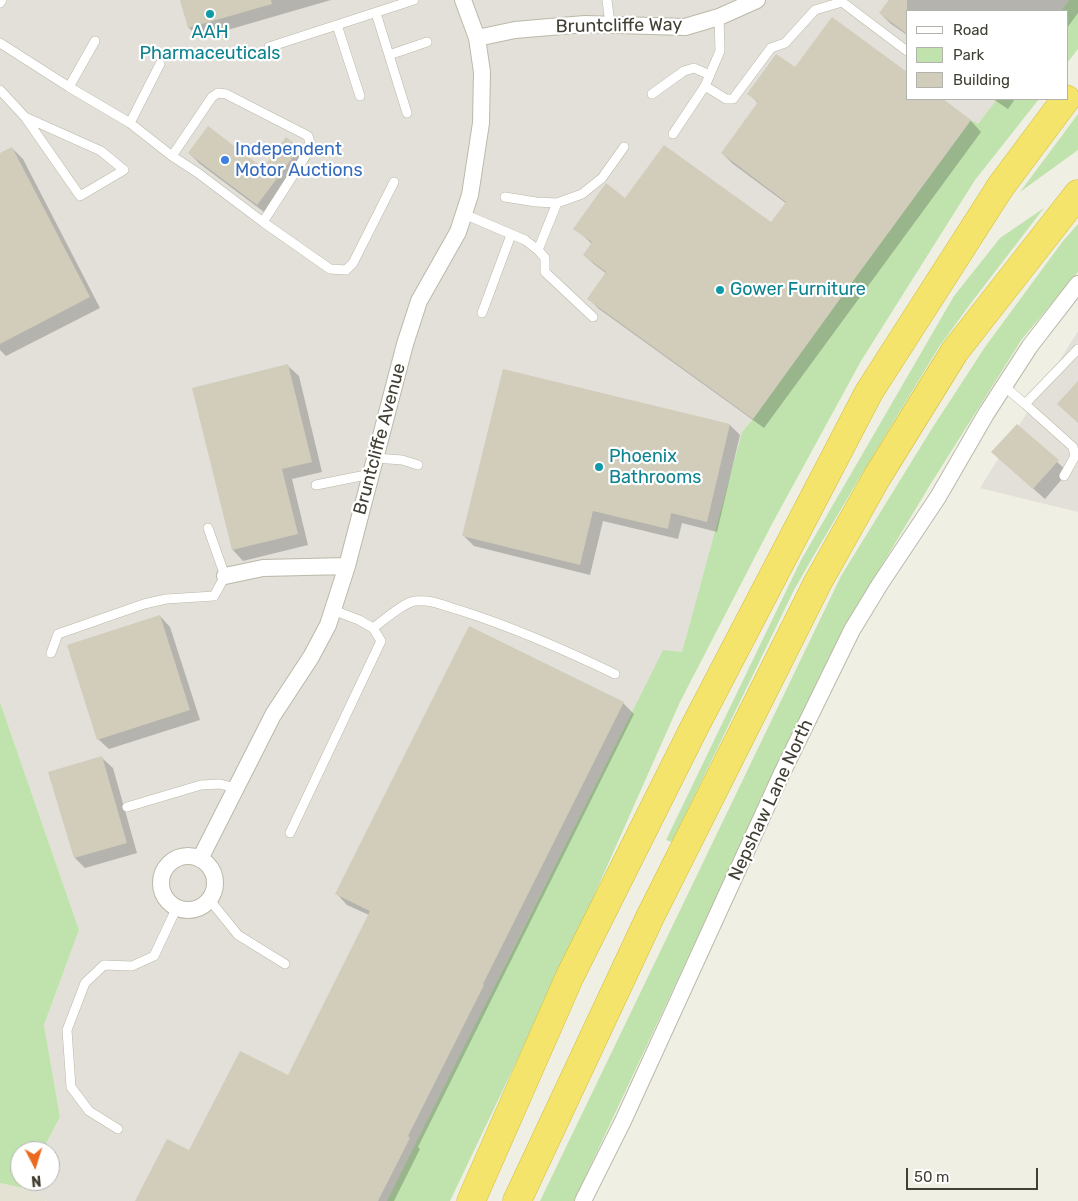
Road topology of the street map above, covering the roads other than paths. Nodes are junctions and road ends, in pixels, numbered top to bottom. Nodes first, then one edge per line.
1 (2, 0) edge
2 (414, 0) edge
3 (463, 0) edge
4 (607, 0) edge
5 (757, 0) edge
6 (842, 1) edge
7 (0, 3) edge
8 (376, 13) junction
9 (719, 18) junction
10 (610, 24) junction
11 (337, 25) junction
12 (477, 38) junction
13 (95, 41) dead end
14 (427, 42) dead end
15 (0, 43) edge
16 (269, 47) dead end
17 (906, 51) edge
18 (389, 55) junction
19 (160, 64) dead end
20 (710, 75) junction
21 (1078, 83) edge
22 (69, 86) junction
23 (705, 86) junction
24 (0, 90) edge
25 (652, 94) dead end
26 (360, 96) dead end
27 (1068, 96) edge
28 (1065, 100) edge
29 (407, 114) dead end
30 (25, 117) junction
31 (130, 123) junction
32 (673, 134) dead end
33 (624, 148) dead end
34 (172, 156) junction
35 (394, 182) dead end
36 (1078, 194) edge
37 (505, 197) dead end
38 (557, 203) junction
39 (464, 214) junction
40 (263, 222) junction
41 (512, 235) junction
42 (538, 250) junction
43 (1078, 284) edge
44 (482, 313) dead end
45 (593, 317) dead end
46 (1078, 349) edge
47 (1004, 386) junction
48 (1025, 404) junction
49 (375, 458) junction
50 (418, 465) dead end
51 (371, 474) junction
52 (1064, 476) dead end
53 (316, 484) dead end
54 (208, 528) dead end
55 (347, 566) junction
56 (224, 576) junction
57 (333, 610) junction
58 (374, 628) junction
59 (51, 653) dead end
60 (615, 674) dead end
61 (235, 788) junction
62 (127, 807) dead end
63 (290, 833) dead end
64 (200, 859) junction
65 (209, 899) junction
66 (177, 907) junction
67 (285, 964) dead end
68 (118, 1129) dead end
69 (471, 1201) edge
70 (517, 1201) edge
71 (583, 1201) edge

1 - 7 lane
2 - 8 lane
3 - 12 street, Bruntcliffe Avenue
4 - 10 lane
5 - 9 street, Bruntcliffe Way
6 - 17 lane
6 - 23 lane
8 - 11 lane
8 - 18 lane
9 - 10 street, Bruntcliffe Way
9 - 20 lane
10 - 12 street, Bruntcliffe Way
11 - 16 lane
11 - 26 lane
12 - 39 street, Bruntcliffe Avenue
13 - 22 lane
14 - 18 lane
15 - 22 lane
18 - 29 lane
19 - 31 lane
20 - 23 lane
20 - 25 lane
21 - 27 highway
22 - 31 lane
23 - 32 lane
24 - 30 lane
28 - 69 highway
30 - 30 lane
31 - 34 lane
33 - 38 lane
34 - 40 lane
34 - 40 lane
35 - 40 lane
36 - 70 highway
37 - 38 lane
38 - 42 lane
39 - 41 lane
39 - 49 street, Bruntcliffe Avenue
41 - 42 lane
41 - 44 lane
42 - 45 lane
43 - 47 street, Nepshaw Lane North
46 - 48 lane
47 - 48 lane
47 - 71 street, Nepshaw Lane North
48 - 52 lane
49 - 50 lane
49 - 51 street, Bruntcliffe Avenue
51 - 53 lane
51 - 55 street, Bruntcliffe Avenue
54 - 56 lane
55 - 56 street
55 - 57 street, Bruntcliffe Avenue
56 - 59 lane
57 - 58 lane
57 - 61 street, Bruntcliffe Avenue
58 - 60 lane
58 - 63 lane
61 - 62 lane
61 - 64 street, Bruntcliffe Avenue
64 - 65 street
64 - 66 street
65 - 66 street
65 - 67 lane
66 - 68 lane

